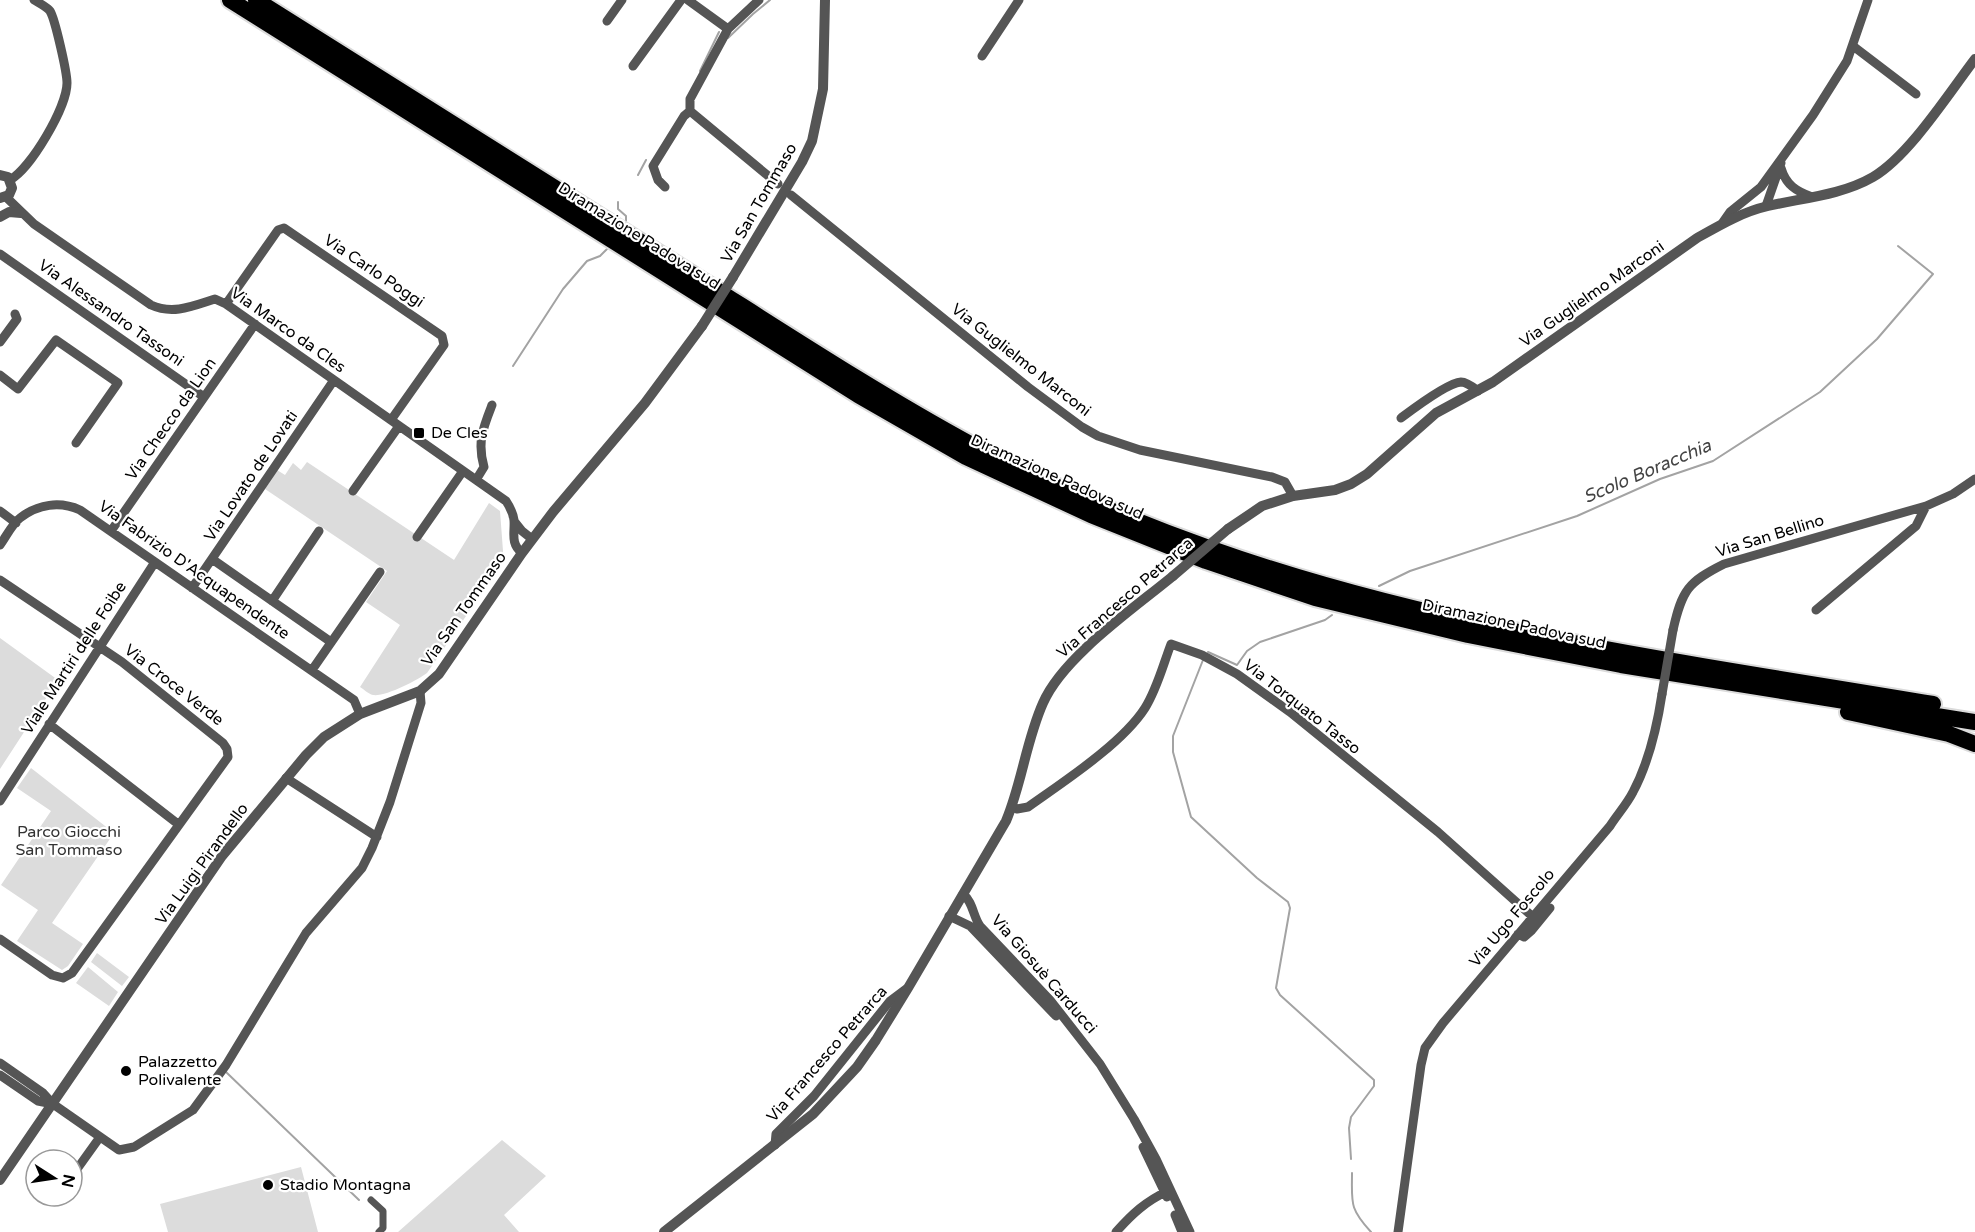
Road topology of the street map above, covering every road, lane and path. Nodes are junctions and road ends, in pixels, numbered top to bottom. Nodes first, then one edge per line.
1 (34, 0) edge
2 (53, 0) edge
3 (230, 0) edge
4 (256, 0) edge
5 (622, 0) edge
6 (681, 0) edge
7 (688, 0) edge
8 (759, 0) edge
9 (825, 0) edge
10 (1019, 0) edge
11 (1868, 0) edge
12 (49, 10) junction
13 (607, 21) dead end
14 (728, 28) junction
15 (1853, 46) junction
16 (981, 56) dead end
17 (1975, 59) edge
18 (633, 66) dead end
19 (1916, 94) dead end
20 (690, 111) junction
21 (1784, 155) junction
22 (1780, 167) junction
23 (0, 175) edge
24 (10, 180) junction
25 (778, 184) dead end
26 (665, 187) dead end
27 (1761, 187) junction
28 (791, 195) dead end
29 (1812, 197) junction
30 (3, 198) edge
31 (1765, 207) junction
32 (21, 213) junction
33 (0, 217) edge
34 (1723, 222) junction
35 (0, 254) edge
36 (226, 304) junction
37 (15, 314) dead end
38 (255, 324) junction
39 (0, 342) edge
40 (0, 375) edge
41 (334, 380) junction
42 (1479, 391) junction
43 (204, 397) junction
44 (492, 405) dead end
45 (1401, 418) dead end
46 (395, 423) junction
47 (76, 443) dead end
48 (463, 471) junction
49 (1975, 479) edge
50 (476, 480) junction
51 (353, 491) dead end
52 (1293, 495) junction
53 (1926, 506) junction
54 (0, 511) edge
55 (514, 521) junction
56 (16, 523) junction
57 (111, 531) junction
58 (319, 531) dead end
59 (417, 537) dead end
60 (532, 539) junction
61 (0, 545) edge
62 (522, 552) junction
63 (212, 559) junction
64 (155, 562) junction
65 (380, 572) dead end
66 (0, 580) edge
67 (192, 588) junction
68 (272, 601) junction
69 (1816, 610) dead end
70 (1673, 630) joint
71 (331, 642) junction
72 (100, 646) junction
73 (312, 670) junction
74 (1716, 681) junction
75 (420, 691) junction
76 (1975, 711) edge
77 (360, 714) junction
78 (1975, 722) edge
79 (50, 724) junction
80 (1975, 744) edge
81 (286, 778) junction
82 (0, 801) edge
83 (1012, 807) junction
84 (178, 824) junction
85 (377, 837) junction
86 (963, 894) junction
87 (1550, 908) dead end
88 (949, 916) junction
89 (1533, 917) junction
90 (1518, 934) junction
91 (0, 939) edge
92 (908, 988) junction
93 (0, 1063) edge
94 (0, 1075) edge
95 (52, 1104) junction
96 (100, 1137) junction
97 (775, 1145) junction
98 (84, 1159) edge
99 (0, 1180) edge
100 (1167, 1191) junction
101 (371, 1200) dead end
102 (379, 1232) edge
103 (664, 1232) edge
104 (1116, 1232) edge
105 (1182, 1232) edge
106 (1190, 1232) edge
107 (1398, 1232) edge

1 - 12 street
2 - 12 street
3 - 74 highway, Diramazione Padova sud
4 - 76 highway, Diramazione Padova sud
5 - 13 street
6 - 18 street
7 - 14 street
8 - 14 street
9 - 60 street, Via San Tommaso, bridge
10 - 16 street
11 - 15 street, Via Guglielmo Marconi
12 - 24 street
14 - 20 street
15 - 19 street
15 - 21 street, Via Guglielmo Marconi
17 - 29 street
20 - 25 street
20 - 26 street
21 - 22 street, Via Guglielmo Marconi
21 - 27 street, Via Guglielmo Marconi
22 - 29 street
22 - 31 street, Via Guglielmo Marconi
23 - 24 street
24 - 30 street
27 - 31 street
27 - 34 street, Via Guglielmo Marconi
28 - 52 street, Via Guglielmo Marconi
29 - 31 street
30 - 32 street, Via Marco da Cles
31 - 34 street, Via Guglielmo Marconi
32 - 33 street
32 - 36 street, Via Marco da Cles
34 - 42 street, Via Guglielmo Marconi
35 - 43 street, Via Alessandro Tassoni
36 - 38 street, Via Marco da Cles
36 - 46 street, Via Carlo Poggi
37 - 39 street
38 - 41 street, Via Marco da Cles
38 - 43 street, Via Checco da Lion
40 - 47 street
41 - 46 street, Via Marco da Cles
41 - 63 street, Via Lovato de Lovati
42 - 45 street
42 - 52 street, Via Guglielmo Marconi
43 - 57 street, Via Checco da Lion
44 - 50 street
46 - 48 street, Via Marco da Cles
46 - 51 street
48 - 50 street, Via Marco da Cles
48 - 59 street
49 - 53 street
50 - 55 street, Via Marco da Cles
52 - 83 street, Via Francesco Petrarca, bridge
53 - 69 street
53 - 70 street, Via San Bellino
54 - 56 street
55 - 60 street, Via Marco da Cles
55 - 62 street, Via Marco da Cles
56 - 57 street, Via Fabrizio D'Acquapendente
56 - 61 street, Via Fabrizio D'Acquapendente
57 - 64 street, Via Fabrizio D'Acquapendente
58 - 68 street, Via Fabrizio D'Acquapendente
60 - 62 street, Via San Tommaso
62 - 75 street, Via San Tommaso
63 - 67 street, Via Lovato de Lovati
63 - 68 street, Via Fabrizio D'Acquapendente
64 - 67 street, Via Fabrizio D'Acquapendente
64 - 72 street, Viale Martiri delle Foibe
65 - 71 street
66 - 72 street
67 - 73 street, Via Fabrizio D'Acquapendente
68 - 71 street, Via Fabrizio D'Acquapendente
70 - 89 street, Via Ugo Foscolo, bridge
71 - 73 street
72 - 79 street, Viale Martiri delle Foibe
72 - 84 street, Via Croce Verde
73 - 77 street, Via Fabrizio D'Acquapendente
74 - 78 highway, Diramazione Padova sud
74 - 80 highway
75 - 77 street, Via Luigi Pirandello
75 - 85 street
77 - 81 street, Via Luigi Pirandello
79 - 82 street, Viale Martiri delle Foibe
79 - 84 street
81 - 85 street
81 - 95 street, Via Luigi Pirandello
83 - 86 street, Via Francesco Petrarca
83 - 89 street, Via Torquato Tasso
84 - 91 street, Via Croce Verde
85 - 96 street
86 - 88 street, Via Francesco Petrarca
86 - 100 street, Via Giosuè Carducci
87 - 90 street
88 - 92 street, Via Francesco Petrarca
88 - 100 street, Via Giosuè Carducci
89 - 90 street, Via Ugo Foscolo
90 - 107 street, Via Ugo Foscolo
92 - 97 street, Via Francesco Petrarca
92 - 97 street, Via Francesco Petrarca
93 - 95 street
94 - 95 street
95 - 96 street
95 - 99 street
96 - 98 street
97 - 103 street, Via Francesco Petrarca
100 - 104 street
100 - 105 street, Via Giosuè Carducci
100 - 106 street, Via Giosuè Carducci
101 - 102 street

